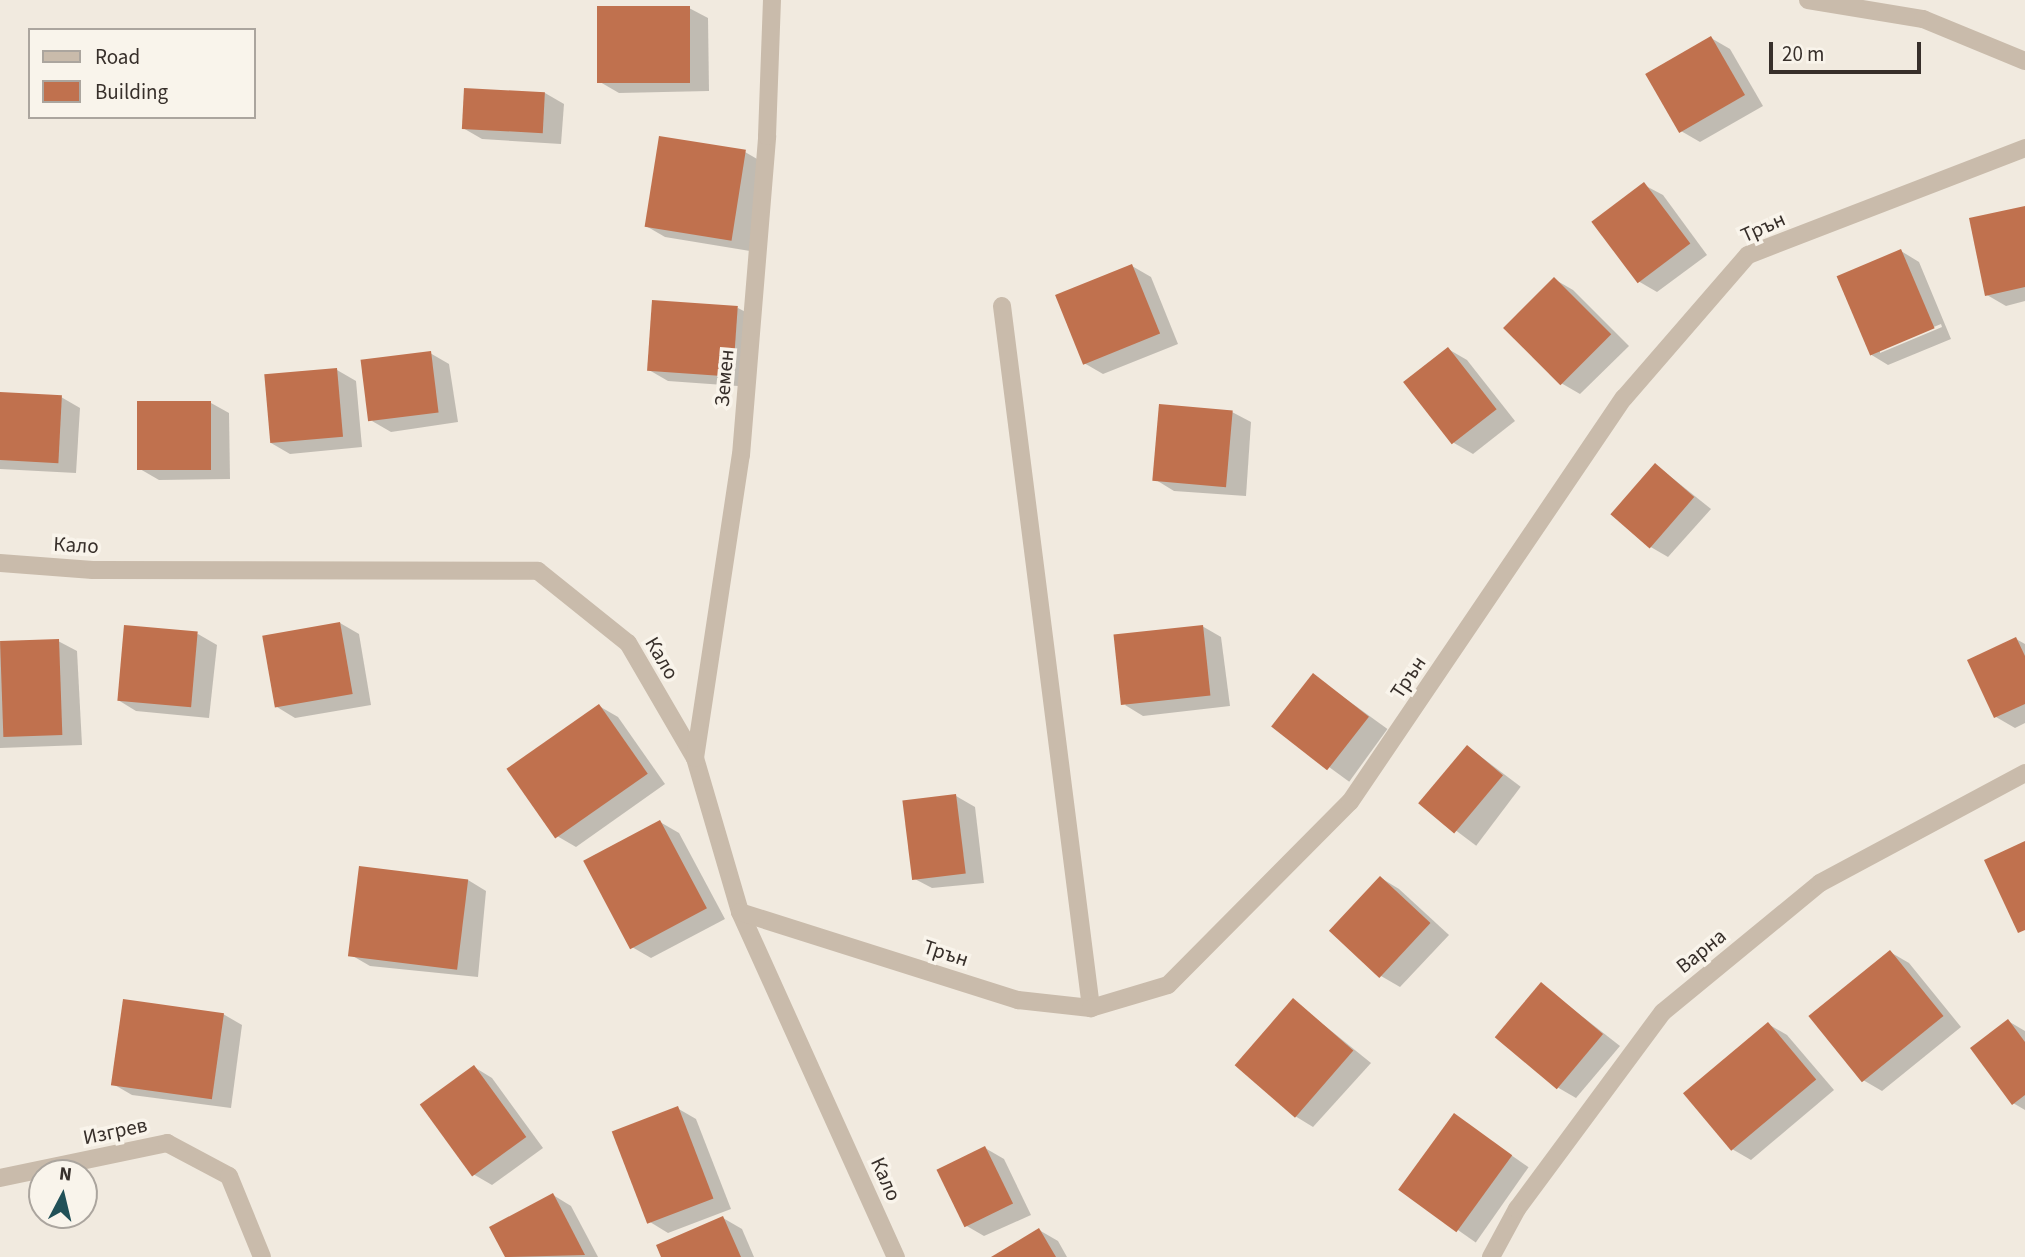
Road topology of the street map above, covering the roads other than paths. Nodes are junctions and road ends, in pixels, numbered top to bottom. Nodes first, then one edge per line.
1 (772, 0) edge
2 (1808, 0) edge
3 (2025, 61) edge
4 (2025, 148) edge
5 (1002, 306) dead end
6 (0, 563) edge
7 (695, 758) junction
8 (2025, 773) edge
9 (740, 912) junction
10 (1091, 1008) junction
11 (0, 1178) edge
12 (262, 1257) edge
13 (896, 1257) edge
14 (1491, 1257) edge

1 - 7 street, Земен
2 - 3 street
4 - 10 street, Трън
5 - 10 street
6 - 7 street, Кало
7 - 9 street, Кало
8 - 14 street, Варна
9 - 10 street, Трън
9 - 13 street, Кало
11 - 12 street, Изгрев

